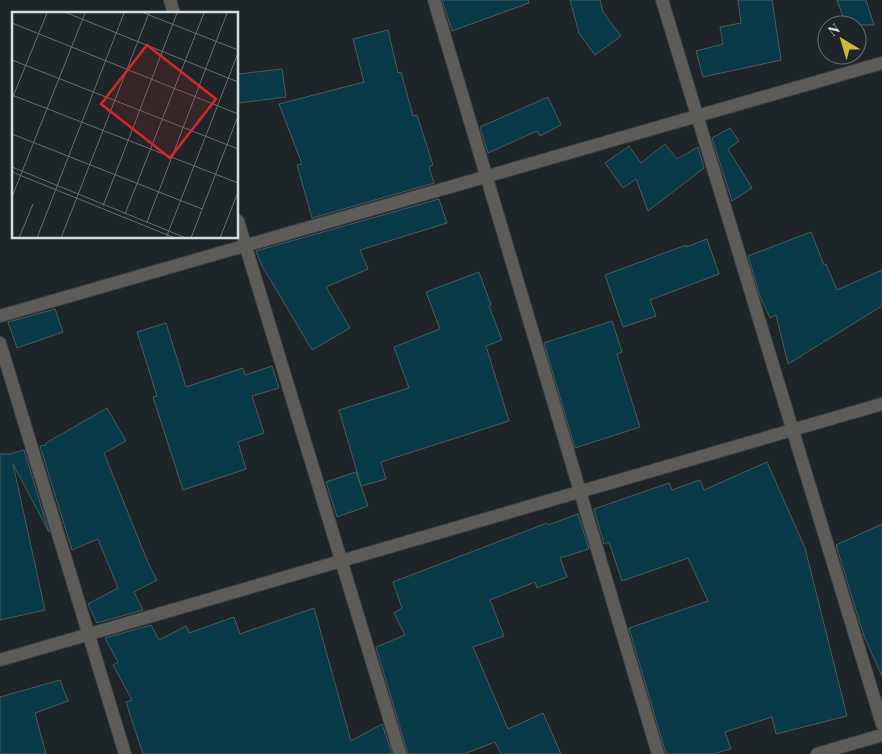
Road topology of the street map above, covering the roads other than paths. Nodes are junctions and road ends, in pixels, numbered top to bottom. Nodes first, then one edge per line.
1 (434, 0) edge
2 (662, 0) edge
3 (882, 63) edge
4 (697, 116) junction
5 (486, 176) junction
6 (239, 225) edge
7 (245, 246) junction
8 (0, 316) edge
9 (0, 343) edge
10 (882, 404) edge
11 (793, 430) junction
12 (580, 492) junction
13 (341, 561) junction
14 (88, 634) junction
15 (0, 660) edge
16 (882, 724) edge
17 (882, 735) edge
18 (125, 754) edge
19 (400, 754) edge
20 (658, 754) edge
21 (817, 754) edge

1 - 5 street
2 - 4 street
3 - 4 street
4 - 5 street
4 - 11 street
5 - 7 street
5 - 12 street
6 - 7 street
7 - 8 street
7 - 13 street
9 - 14 street
10 - 11 street
11 - 12 street
11 - 16 street
12 - 13 street
12 - 20 street
13 - 14 street
13 - 19 street
14 - 15 street
14 - 18 street
17 - 21 street

